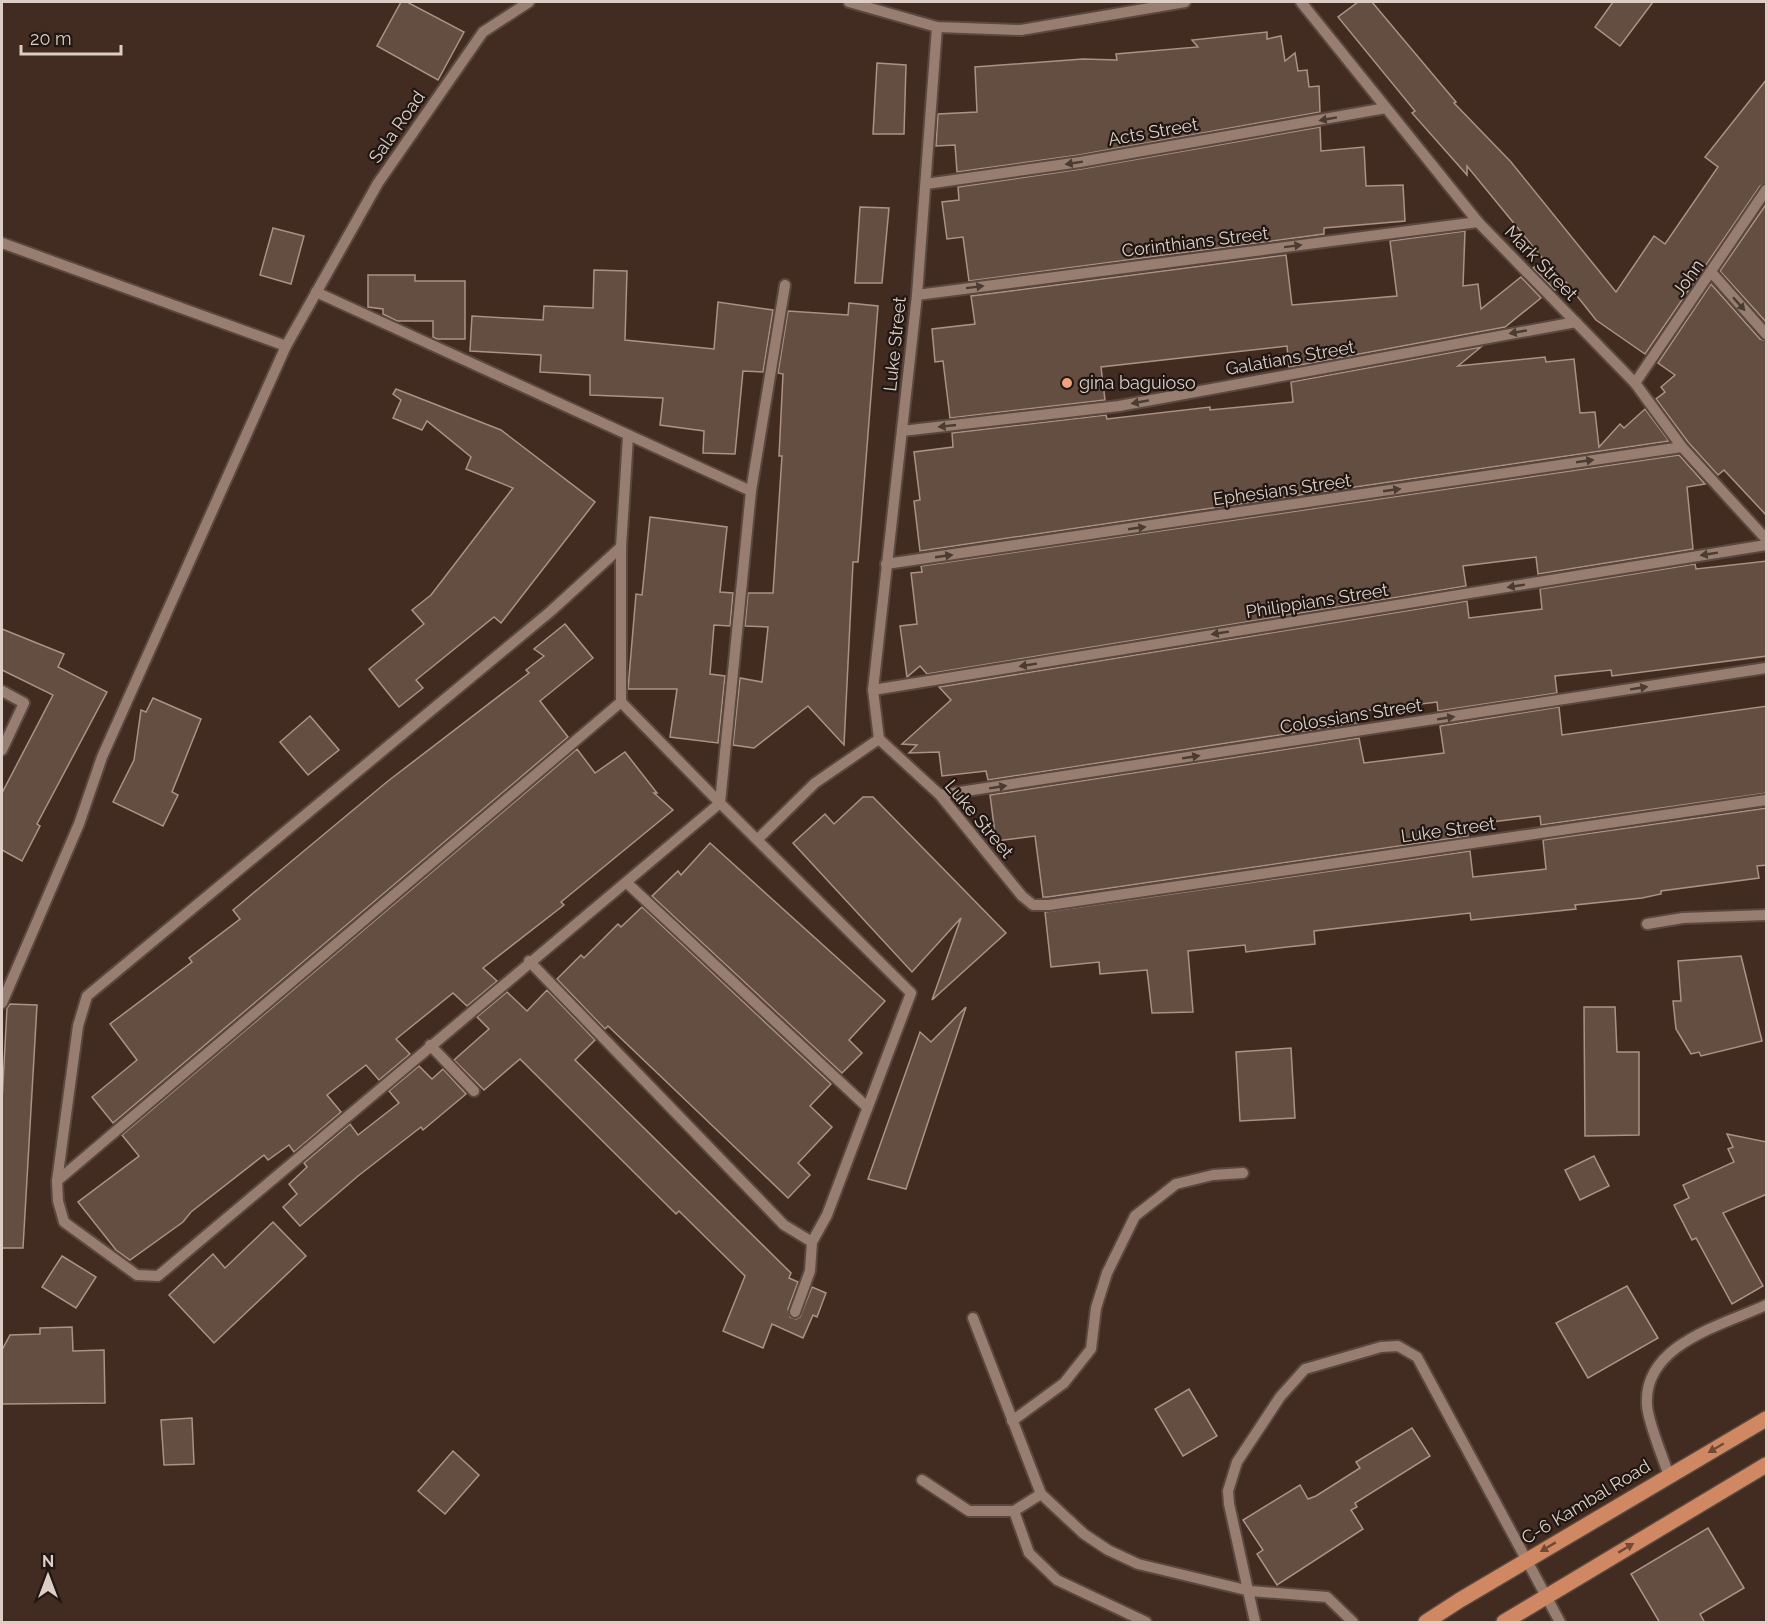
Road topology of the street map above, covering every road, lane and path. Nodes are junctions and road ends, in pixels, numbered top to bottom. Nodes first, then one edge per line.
1 (529, 2) edge
2 (849, 2) edge
3 (1185, 2) edge
4 (1301, 2) edge
5 (937, 27) junction
6 (1386, 108) junction
7 (926, 184) junction
8 (1767, 190) edge
9 (1478, 222) junction
10 (2, 243) edge
11 (1712, 273) junction
12 (785, 285) dead end
13 (316, 292) junction
14 (917, 295) junction
15 (1576, 322) junction
16 (1767, 334) edge
17 (286, 346) junction
18 (1635, 383) junction
19 (902, 430) junction
20 (628, 437) junction
21 (1682, 447) junction
22 (751, 491) junction
23 (1767, 539) edge
24 (1767, 545) edge
25 (621, 547) junction
26 (886, 564) junction
27 (1767, 668) edge
28 (873, 690) junction
29 (2, 691) edge
30 (621, 702) junction
31 (879, 740) junction
32 (2, 750) edge
33 (940, 795) junction
34 (1767, 800) edge
35 (720, 803) junction
36 (758, 839) junction
37 (627, 883) junction
38 (1767, 915) edge
39 (1647, 924) dead end
40 (529, 961) junction
41 (2, 1003) edge
42 (430, 1045) junction
43 (474, 1091) dead end
44 (867, 1107) junction
45 (1243, 1173) dead end
46 (57, 1181) junction
47 (812, 1242) junction
48 (1767, 1305) edge
49 (795, 1312) dead end
50 (973, 1318) dead end
51 (1767, 1419) edge
52 (1012, 1421) junction
53 (1767, 1465) edge
54 (1669, 1476) junction
55 (922, 1480) dead end
56 (1041, 1494) junction
57 (1014, 1511) junction
58 (1526, 1561) junction
59 (1250, 1591) junction
60 (1546, 1595) junction
61 (1146, 1623) edge
62 (1255, 1623) edge
63 (1353, 1623) edge
64 (1426, 1623) edge
65 (1504, 1623) edge
66 (1560, 1623) edge

1 - 13 street, Sala Road
2 - 5 street
3 - 5 street
4 - 6 street, Mark Street
5 - 7 street, Luke Street
6 -> 7 street, Acts Street
6 - 9 street, Mark Street
7 - 14 street, Luke Street
8 - 11 street, John
14 -> 9 street, Corinthians Street
9 - 15 street, Mark Street
10 - 17 street
11 -> 16 street
11 - 18 street, John
12 - 22 street
13 - 17 street, Sala Road
13 - 20 street
14 - 19 street, Luke Street
15 - 18 street, Mark Street
15 -> 19 street, Galatians Street
17 - 41 street, Sala Road
18 - 21 street, Mark Street
19 - 26 street, Luke Street
20 - 22 street
20 - 25 street
21 - 23 street, Mark Street
26 -> 21 street, Ephesians Street
22 - 35 street
24 -> 28 street, Philippians Street
25 - 30 street
25 - 46 street
26 - 28 street, Luke Street
33 -> 27 street, Colossians Street
28 - 31 street, Luke Street
29 - 32 street
30 - 35 street
30 - 46 street
31 - 33 street, Luke Street
31 - 36 street
33 - 34 street, Luke Street
35 - 36 street
35 - 37 street
36 - 44 street
37 - 40 street
37 - 44 street
38 - 39 street
40 - 42 street
40 - 47 street
42 - 43 street
42 - 46 street
44 - 47 street
45 - 52 street
47 - 49 street
48 - 54 street
50 - 52 street
51 -> 54 main road, C-6 Kambal Road
52 - 56 street
60 -> 53 main road
54 -> 58 main road, C-6 Kambal Road
55 - 57 street
56 - 57 street
56 - 59 street
57 - 61 street
58 - 59 street
58 - 60 street
58 - 64 main road, C-6 Kambal Road
59 - 62 street
59 - 63 street
60 - 65 main road
60 - 66 street

